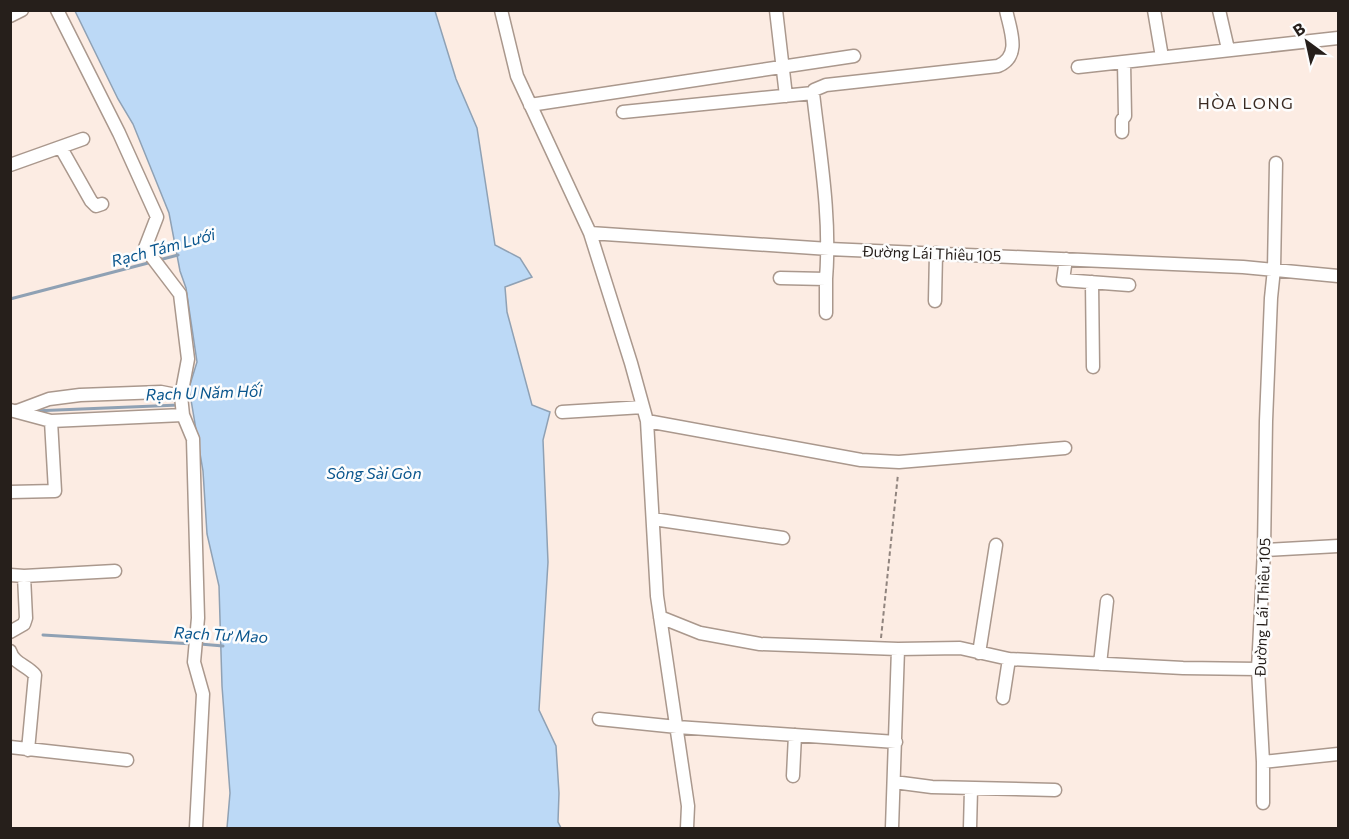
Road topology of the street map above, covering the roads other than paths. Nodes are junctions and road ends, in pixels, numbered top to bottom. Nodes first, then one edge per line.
1 (22, 10) edge
2 (57, 10) edge
3 (501, 10) edge
4 (776, 10) edge
5 (1005, 10) edge
6 (1154, 10) edge
7 (1219, 10) edge
8 (10, 16) edge
9 (1338, 38) edge
10 (1228, 49) junction
11 (854, 56) dead end
12 (1162, 57) junction
13 (1124, 62) junction
14 (1078, 67) dead end
15 (784, 70) junction
16 (786, 92) junction
17 (813, 93) junction
18 (530, 105) junction
19 (624, 112) dead end
20 (1122, 132) dead end
21 (83, 138) dead end
22 (62, 148) junction
23 (1276, 163) dead end
24 (10, 165) edge
25 (102, 204) dead end
26 (590, 233) junction
27 (829, 249) junction
28 (936, 258) junction
29 (1066, 259) junction
30 (1274, 269) junction
31 (1338, 276) edge
32 (780, 278) dead end
33 (826, 279) junction
34 (1092, 282) junction
35 (1129, 285) dead end
36 (935, 302) dead end
37 (826, 313) dead end
38 (1093, 367) dead end
39 (181, 397) junction
40 (643, 407) junction
41 (14, 410) edge
42 (562, 412) dead end
43 (183, 414) junction
44 (647, 421) junction
45 (51, 422) junction
46 (1065, 448) dead end
47 (10, 492) edge
48 (653, 519) junction
49 (783, 538) dead end
50 (996, 545) dead end
51 (1338, 546) edge
52 (1264, 550) junction
53 (115, 571) dead end
54 (10, 576) edge
55 (24, 576) junction
56 (1107, 601) dead end
57 (660, 617) junction
58 (10, 632) edge
59 (898, 649) junction
60 (10, 651) edge
61 (979, 652) junction
62 (1009, 659) junction
63 (1100, 664) junction
64 (1258, 669) junction
65 (1003, 698) dead end
66 (599, 719) dead end
67 (676, 727) junction
68 (795, 735) junction
69 (896, 742) junction
70 (10, 747) edge
71 (28, 750) junction
72 (1338, 754) edge
73 (127, 760) dead end
74 (1263, 762) junction
75 (793, 776) dead end
76 (894, 782) junction
77 (971, 789) junction
78 (1055, 790) dead end
79 (1263, 803) dead end
80 (196, 828) edge
81 (687, 828) edge
82 (892, 828) edge
83 (970, 828) edge

1 - 8 street
2 - 39 street
3 - 18 street
4 - 15 street
5 - 17 street
6 - 12 street
7 - 10 street
9 - 10 street
10 - 12 street
11 - 15 street
12 - 13 street
13 - 14 street
13 - 20 street
15 - 16 street
15 - 18 street
16 - 17 street
16 - 19 street
17 - 27 street
18 - 26 street
21 - 22 street
22 - 24 street
22 - 25 street
23 - 30 street
26 - 27 street, Đường Lái Thiêu 105
26 - 40 street
27 - 28 street, Đường Lái Thiêu 105
27 - 33 street
28 - 29 street, Đường Lái Thiêu 105
28 - 36 street
29 - 30 street, Đường Lái Thiêu 105
29 - 34 street
30 - 31 street, Đường Lái Thiêu 105
30 - 52 street, Đường Lái Thiêu 105
32 - 33 street
33 - 37 street
34 - 35 street
34 - 38 street
39 - 41 street
39 - 43 street
40 - 42 street
40 - 44 street
41 - 45 street
43 - 45 street
43 - 80 street
44 - 46 street
44 - 48 street
45 - 47 street
48 - 49 street
48 - 57 street
50 - 61 street
51 - 52 street
52 - 64 street, Đường Lái Thiêu 105
53 - 55 street
54 - 55 street
55 - 58 street
56 - 63 street
57 - 59 street
57 - 67 street
59 - 61 street
59 - 69 street
60 - 71 street
61 - 62 street
62 - 63 street
62 - 65 street
63 - 64 street
64 - 74 street, Đường Lái Thiêu 105
66 - 67 street
67 - 68 street
67 - 81 street
68 - 69 street
68 - 75 street
69 - 76 street
70 - 71 street
71 - 73 street
72 - 74 street
74 - 79 street, Đường Lái Thiêu 105
76 - 77 street
76 - 82 street
77 - 78 street
77 - 83 street

